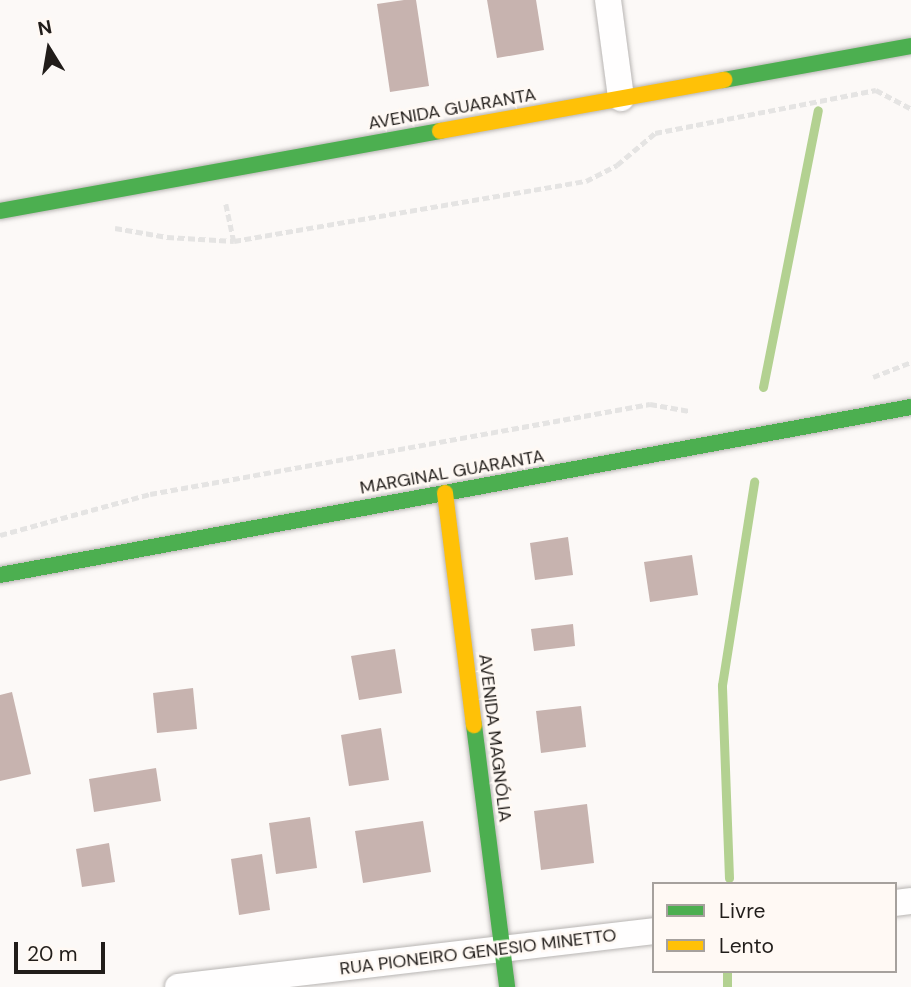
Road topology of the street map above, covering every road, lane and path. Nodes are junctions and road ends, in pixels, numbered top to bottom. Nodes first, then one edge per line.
1 (608, 0) edge
2 (911, 46) edge
3 (621, 99) junction
4 (911, 109) edge
5 (0, 211) edge
6 (106, 230) dead end
7 (911, 362) edge
8 (862, 381) dead end
9 (911, 407) edge
10 (698, 412) dead end
11 (445, 493) junction
12 (0, 535) edge
13 (0, 575) edge
14 (652, 931) edge
15 (502, 949) junction
16 (178, 987) edge
17 (507, 987) edge

1 - 3 street
2 - 3 main road, AVENIDA GUARANTA
3 - 5 main road, AVENIDA GUARANTA
4 - 6 path
7 - 8 path
9 - 11 main road, MARGINAL GUARANTA
10 - 12 path
11 - 13 main road, MARGINAL GUARANTA
11 - 15 main road, AVENIDA MAGNÓLIA
14 - 15 street, RUA PIONEIRO GENESIO MINETTO
15 - 16 street, RUA PIONEIRO GENESIO MINETTO
15 - 17 main road, AVENIDA MAGNÓLIA

